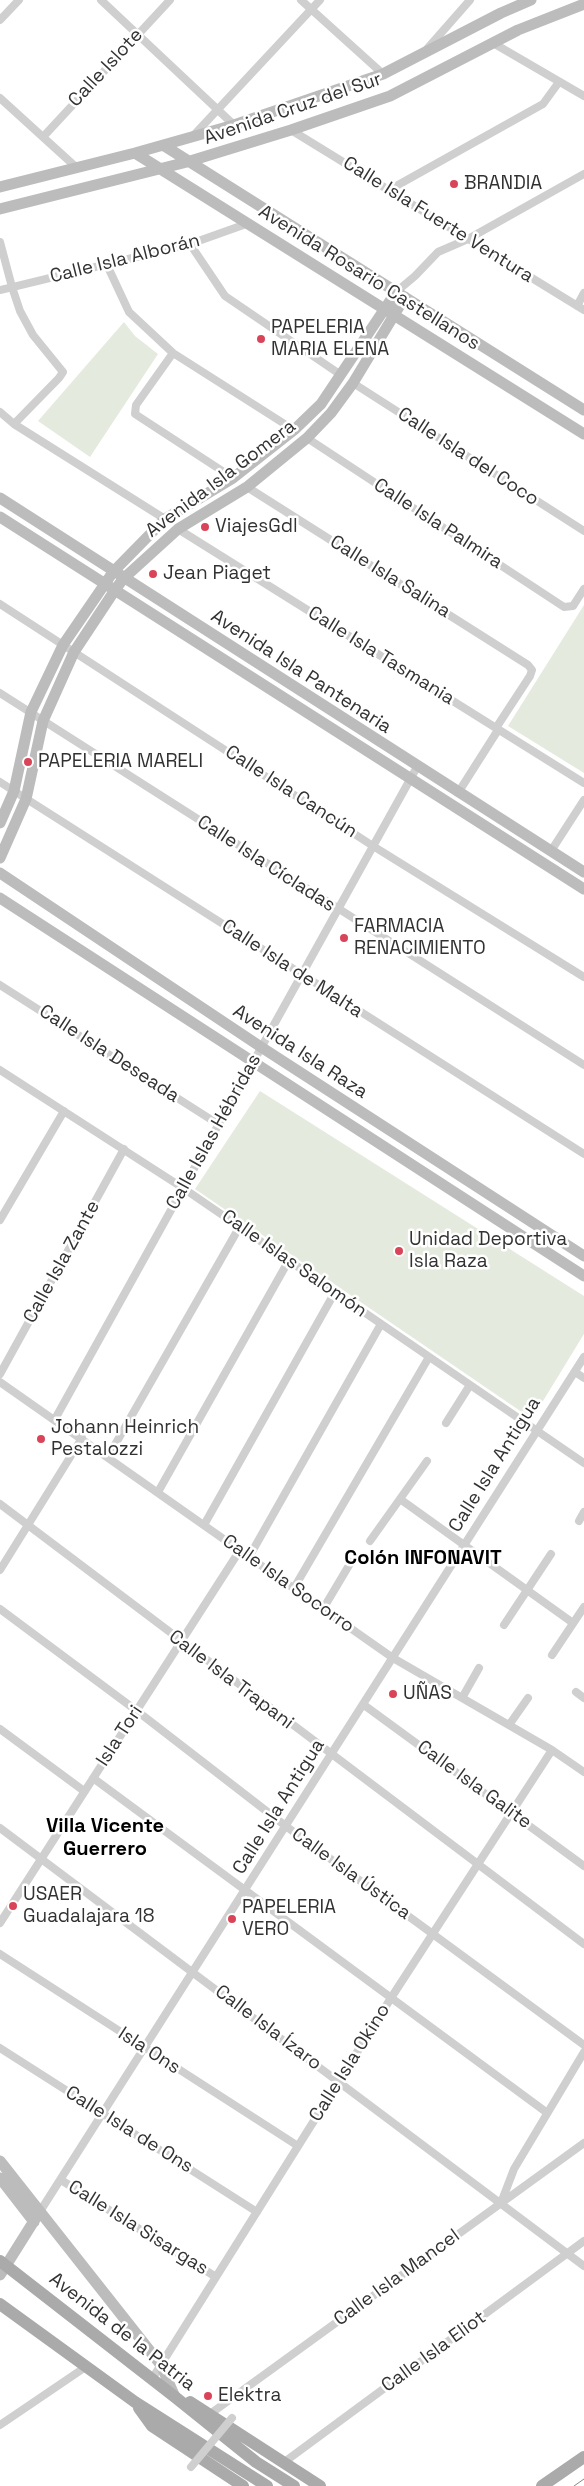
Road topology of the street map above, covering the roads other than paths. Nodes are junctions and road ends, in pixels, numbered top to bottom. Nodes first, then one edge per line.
1 (19, 0) edge
2 (101, 0) edge
3 (170, 0) edge
4 (301, 0) edge
5 (320, 0) edge
6 (470, 0) edge
7 (532, 0) edge
8 (584, 4) edge
9 (311, 9) junction
10 (0, 20) edge
11 (138, 34) junction
12 (493, 43) junction
13 (424, 52) junction
14 (383, 74) junction
15 (559, 82) junction
16 (584, 96) edge
17 (0, 98) edge
18 (218, 110) junction
19 (234, 125) junction
20 (291, 130) junction
21 (43, 137) junction
22 (192, 137) junction
23 (162, 146) junction
24 (135, 153) junction
25 (187, 162) junction
26 (77, 168) junction
27 (161, 169) junction
28 (584, 174) edge
29 (0, 187) edge
30 (389, 190) junction
31 (0, 209) edge
32 (249, 223) junction
33 (468, 239) junction
34 (0, 242) edge
35 (190, 244) junction
36 (107, 265) junction
37 (12, 287) junction
38 (0, 290) edge
39 (584, 293) edge
40 (400, 295) junction
41 (580, 308) edge
42 (390, 311) junction
43 (173, 353) junction
44 (341, 375) junction
45 (353, 383) junction
46 (321, 404) junction
47 (584, 410) edge
48 (0, 412) edge
49 (331, 413) junction
50 (14, 424) junction
51 (294, 430) junction
52 (584, 434) edge
53 (306, 438) junction
54 (233, 478) junction
55 (247, 487) junction
56 (204, 496) junction
57 (0, 498) edge
58 (213, 507) junction
59 (0, 517) edge
60 (166, 519) junction
61 (178, 529) junction
62 (584, 532) edge
63 (113, 572) junction
64 (123, 579) junction
65 (105, 583) junction
66 (584, 589) edge
67 (115, 590) junction
68 (0, 604) edge
69 (63, 645) junction
70 (74, 652) junction
71 (0, 692) edge
72 (31, 712) junction
73 (43, 720) junction
74 (497, 729) junction
75 (417, 767) junction
76 (410, 780) junction
77 (0, 782) edge
78 (584, 783) edge
79 (14, 791) junction
80 (458, 793) junction
81 (26, 799) junction
82 (584, 800) edge
83 (0, 823) edge
84 (373, 846) junction
85 (551, 851) junction
86 (0, 858) edge
87 (584, 872) edge
88 (0, 873) edge
89 (584, 890) edge
90 (0, 898) edge
91 (338, 910) junction
92 (301, 975) junction
93 (584, 977) edge
94 (0, 984) edge
95 (261, 1047) junction
96 (253, 1062) junction
97 (584, 1065) edge
98 (0, 1070) edge
99 (64, 1111) junction
100 (218, 1124) junction
101 (124, 1149) junction
102 (584, 1154) edge
103 (183, 1188) junction
104 (0, 1220) edge
105 (240, 1226) junction
106 (584, 1256) edge
107 (289, 1260) junction
108 (584, 1276) edge
109 (335, 1292) junction
110 (381, 1324) junction
111 (429, 1357) junction
112 (584, 1357) edge
113 (575, 1372) junction
114 (0, 1374) edge
115 (584, 1378) edge
116 (0, 1382) edge
117 (470, 1385) junction
118 (55, 1419) junction
119 (446, 1423) dead end
120 (537, 1431) junction
121 (82, 1438) junction
122 (108, 1457) junction
123 (427, 1460) dead end
124 (584, 1464) edge
125 (158, 1492) junction
126 (400, 1499) junction
127 (0, 1504) edge
128 (584, 1512) edge
129 (578, 1521) dead end
130 (28, 1524) junction
131 (204, 1525) junction
132 (370, 1541) dead end
133 (465, 1546) junction
134 (240, 1550) junction
135 (551, 1554) dead end
136 (250, 1557) junction
137 (351, 1562) dead end
138 (0, 1570) edge
139 (294, 1588) junction
140 (527, 1591) junction
141 (584, 1606) edge
142 (0, 1609) edge
143 (323, 1609) junction
144 (573, 1623) junction
145 (504, 1625) dead end
146 (180, 1642) junction
147 (552, 1655) dead end
148 (393, 1658) junction
149 (479, 1668) dead end
150 (576, 1692) dead end
151 (462, 1698) junction
152 (528, 1698) dead end
153 (584, 1698) edge
154 (364, 1705) junction
155 (138, 1710) junction
156 (509, 1725) junction
157 (0, 1729) edge
158 (552, 1750) junction
159 (332, 1756) junction
160 (584, 1772) edge
161 (93, 1778) junction
162 (84, 1791) junction
163 (512, 1813) junction
164 (287, 1827) junction
165 (0, 1828) edge
166 (41, 1858) junction
167 (479, 1865) junction
168 (584, 1866) edge
169 (246, 1891) junction
170 (0, 1922) edge
171 (433, 1934) junction
172 (584, 1944) edge
173 (0, 1954) edge
174 (194, 1973) junction
175 (391, 1998) junction
176 (584, 2044) edge
177 (0, 2048) edge
178 (145, 2048) junction
179 (584, 2052) edge
180 (339, 2081) junction
181 (546, 2112) junction
182 (104, 2114) junction
183 (584, 2143) edge
184 (298, 2146) junction
185 (0, 2161) edge
186 (0, 2178) edge
187 (61, 2180) junction
188 (502, 2203) junction
189 (257, 2212) junction
190 (36, 2217) junction
191 (584, 2241) edge
192 (568, 2253) junction
193 (584, 2266) edge
194 (2, 2267) edge
195 (216, 2277) junction
196 (0, 2304) edge
197 (161, 2365) junction
198 (87, 2366) junction
199 (152, 2379) junction
200 (175, 2397) junction
201 (135, 2402) junction
202 (210, 2414) junction
203 (232, 2418) dead end
204 (0, 2425) edge
205 (584, 2457) edge
206 (284, 2463) junction
207 (191, 2467) dead end
208 (243, 2486) edge
209 (268, 2486) edge
210 (294, 2486) edge
211 (320, 2486) edge
212 (542, 2486) edge

1 - 10 street
2 - 11 street
3 - 11 street, Calle Islote
4 - 9 street
5 - 9 street
6 - 13 street
7 - 13 street, Avenida Cruz del Sur
8 - 12 street, Avenida Cruz del Sur
9 - 14 street
9 - 18 street
11 - 18 street
11 - 21 street, Calle Islote
12 - 15 street
12 - 20 street, Avenida Cruz del Sur
13 - 14 street, Avenida Cruz del Sur
14 - 19 street, Avenida Cruz del Sur
15 - 16 street
15 - 30 street
17 - 21 street
18 - 19 street
18 - 22 street
19 - 22 street, Avenida Cruz del Sur
20 - 25 street, Avenida Cruz del Sur
20 - 30 street, Calle Isla Fuerte Ventura
21 - 26 street
22 - 23 street, Avenida Cruz del Sur
23 - 24 street, Avenida Cruz del Sur
23 - 25 street, Avenida Rosario Castellanos
24 - 26 street, Avenida Cruz del Sur
24 - 27 street, Avenida Rosario Castellanos
25 - 27 street, Avenida Cruz del Sur
25 - 40 street, Avenida Rosario Castellanos
26 - 29 street, Avenida Cruz del Sur
27 - 31 street, Avenida Cruz del Sur
27 - 32 street, Avenida Rosario Castellanos
28 - 33 street
30 - 33 street, Calle Isla Fuerte Ventura
32 - 35 street, Calle Isla Alborán
32 - 42 street, Avenida Rosario Castellanos
33 - 40 street
33 - 41 street, Calle Isla Fuerte Ventura
34 - 37 street
35 - 36 street, Calle Isla Alborán
35 - 44 street
36 - 37 street, Calle Isla Alborán
36 - 43 street
37 - 38 street, Calle Isla Alborán
37 - 50 street
39 - 41 street
40 - 42 street, Avenida Isla Gomera
40 - 47 street, Avenida Rosario Castellanos
42 - 44 street, Avenida Isla Gomera
42 - 45 street, Avenida Isla Gomera
42 - 52 street, Avenida Rosario Castellanos
43 - 51 street
43 - 54 street
44 - 46 street, Avenida Isla Gomera
45 - 49 street, Avenida Isla Gomera
45 - 62 street, Calle Isla del Coco
46 - 49 street
46 - 51 street, Avenida Isla Gomera
48 - 50 street
49 - 53 street, Avenida Isla Gomera
50 - 60 street
51 - 54 street, Avenida Isla Gomera
53 - 55 street, Avenida Isla Gomera
53 - 66 street, Calle Isla Palmira
54 - 56 street, Avenida Isla Gomera
55 - 58 street, Avenida Isla Gomera
55 - 74 street, Calle Isla Salina
56 - 58 street
56 - 60 street, Avenida Isla Gomera
57 - 63 street, Avenida Isla Pantenaria
58 - 61 street, Avenida Isla Gomera
59 - 65 street, Avenida Isla Pantenaria
60 - 63 street, Avenida Isla Gomera
61 - 64 street, Avenida Isla Gomera
61 - 74 street, Calle Isla Tasmania
63 - 64 street, Avenida Isla Pantenaria
63 - 65 street, Avenida Isla Gomera
64 - 67 street, Avenida Isla Gomera
64 - 75 street, Avenida Isla Pantenaria
65 - 67 street, Avenida Isla Pantenaria
65 - 69 street, Avenida Isla Gomera
67 - 70 street, Avenida Isla Gomera
67 - 76 street, Avenida Isla Pantenaria
68 - 69 street, Calle Isla Cancún
69 - 70 street, Calle Isla Cancún
69 - 72 street, Avenida Isla Gomera
70 - 73 street, Avenida Isla Gomera
70 - 84 street, Calle Isla Cancún
71 - 72 street, Calle Isla Cícladas
72 - 73 street, Calle Isla Cícladas
72 - 79 street, Avenida Isla Gomera
73 - 81 street, Avenida Isla Gomera
73 - 91 street, Calle Isla Cícladas
74 - 78 street, Calle Isla Tasmania
74 - 80 street
75 - 76 street, Calle Islas Hébridas
75 - 80 street, Avenida Isla Pantenaria
76 - 84 street, Calle Islas Hébridas
76 - 89 street, Avenida Isla Pantenaria
77 - 79 street, Calle Isla de Malta
79 - 81 street, Calle Isla de Malta
79 - 83 street, Avenida Isla Gomera
80 - 85 street, Avenida Isla Pantenaria
81 - 86 street, Avenida Isla Gomera
81 - 92 street, Calle Isla de Malta
82 - 85 street
84 - 91 street, Calle Islas Hébridas
84 - 93 street, Calle Isla Cancún
85 - 87 street, Avenida Isla Pantenaria
88 - 95 street, Avenida Isla Raza
90 - 96 street, Avenida Isla Raza
91 - 92 street, Calle Islas Hébridas
91 - 97 street, Calle Isla Cícladas
92 - 95 street, Calle Islas Hébridas
92 - 102 street, Calle Isla de Malta
94 - 100 street, Calle Isla Deseada
95 - 96 street, Calle Islas Hébridas
95 - 106 street, Avenida Isla Raza
96 - 100 street, Calle Islas Hébridas
96 - 108 street, Avenida Isla Raza
98 - 99 street, Calle Islas Salomón
99 - 101 street, Calle Islas Salomón
99 - 104 street
100 - 103 street, Calle Islas Hébridas
101 - 103 street, Calle Islas Salomón
101 - 114 street, Calle Isla Zante
103 - 105 street, Calle Islas Salomón
103 - 118 street, Calle Islas Hébridas
105 - 107 street, Calle Islas Salomón
105 - 122 street
107 - 109 street, Calle Islas Salomón
107 - 125 street
109 - 110 street, Calle Islas Salomón
109 - 131 street
110 - 111 street, Calle Islas Salomón
110 - 136 street
111 - 117 street, Calle Islas Salomón
111 - 139 street
112 - 113 street, Calle Isla Antigua
113 - 115 street
113 - 120 street, Calle Isla Antigua
116 - 118 street, Calle Isla Socorro
117 - 119 street
117 - 120 street, Calle Islas Salomón
118 - 121 street, Calle Isla Socorro
120 - 124 street, Calle Islas Salomón
120 - 133 street, Calle Isla Antigua
121 - 122 street, Calle Isla Socorro
121 - 130 street
122 - 125 street, Calle Isla Socorro
123 - 126 street
125 - 131 street, Calle Isla Socorro
126 - 132 street
126 - 133 street
127 - 130 street, Calle Isla Trapani
128 - 129 street
130 - 138 street
130 - 146 street, Calle Isla Trapani
131 - 134 street, Calle Isla Socorro
133 - 140 street
133 - 148 street, Calle Isla Antigua
134 - 136 street, Calle Isla Socorro
134 - 146 street, Isla Tori
135 - 140 street
136 - 139 street, Calle Isla Socorro
137 - 143 street
139 - 143 street, Calle Isla Socorro
140 - 144 street
140 - 145 street
141 - 144 street
142 - 155 street, Calle Isla Ústica
143 - 148 street, Calle Isla Socorro
144 - 147 street
146 - 155 street, Isla Tori
146 - 159 street, Calle Isla Trapani
148 - 151 street, Calle Isla Socorro
148 - 154 street, Calle Isla Antigua
149 - 151 street
150 - 153 street
151 - 156 street, Calle Isla Socorro
152 - 156 street
154 - 159 street, Calle Isla Antigua
154 - 163 street, Calle Isla Galite
155 - 161 street, Isla Tori
155 - 164 street, Calle Isla Ústica
156 - 158 street, Calle Isla Socorro
157 - 162 street
158 - 160 street, Calle Isla Socorro
158 - 163 street, Calle Isla Okino
159 - 164 street, Calle Isla Antigua
159 - 167 street, Calle Isla Trapani
161 - 162 street, Isla Tori
161 - 169 street
162 - 166 street, Isla Tori
163 - 167 street, Calle Isla Okino
163 - 168 street, Calle Isla Galite
164 - 169 street, Calle Isla Antigua
164 - 171 street, Calle Isla Ústica
165 - 166 street, Calle Isla Ízaro
166 - 170 street, Isla Tori
166 - 174 street, Calle Isla Ízaro
167 - 171 street, Calle Isla Okino
167 - 172 street, Calle Isla Trapani
169 - 174 street, Calle Isla Antigua
169 - 175 street
171 - 175 street, Calle Isla Okino
171 - 176 street, Calle Isla Ústica
173 - 178 street, Isla Ons
174 - 178 street, Calle Isla Antigua
174 - 180 street, Calle Isla Ízaro
175 - 180 street, Calle Isla Okino
175 - 181 street
177 - 182 street, Calle Isla de Ons
178 - 182 street, Calle Isla Antigua
178 - 184 street, Isla Ons
179 - 181 street
180 - 184 street, Calle Isla Okino
180 - 188 street, Calle Isla Ízaro
181 - 188 street
182 - 187 street, Calle Isla Antigua
182 - 189 street, Calle Isla de Ons
183 - 188 street, Calle Isla Mancel
184 - 189 street, Calle Isla Okino
185 - 190 street
186 - 190 street
187 - 190 street, Calle Isla Antigua
187 - 195 street, Calle Isla Sisargas
188 - 192 street, Calle Isla Ízaro
188 - 202 street, Calle Isla Mancel
189 - 195 street, Calle Isla Okino
190 - 194 street, Calle Isla Antigua
190 - 197 street
191 - 192 street, Calle Isla Eliot
192 - 193 street, Calle Isla Ízaro
192 - 206 street, Calle Isla Eliot
194 - 199 main road, Avenida de la Patria
195 - 197 street, Calle Isla Okino
196 - 198 main road
197 - 199 street, Calle Isla Okino
197 - 200 street
198 - 201 main road
198 - 204 street
199 - 200 main road, Avenida de la Patria
200 - 202 main road
200 - 210 main road, Avenida de la Patria
201 - 208 main road
201 - 209 main road
202 - 206 main road
203 - 207 street, bridge
205 - 212 main road
206 - 211 main road

